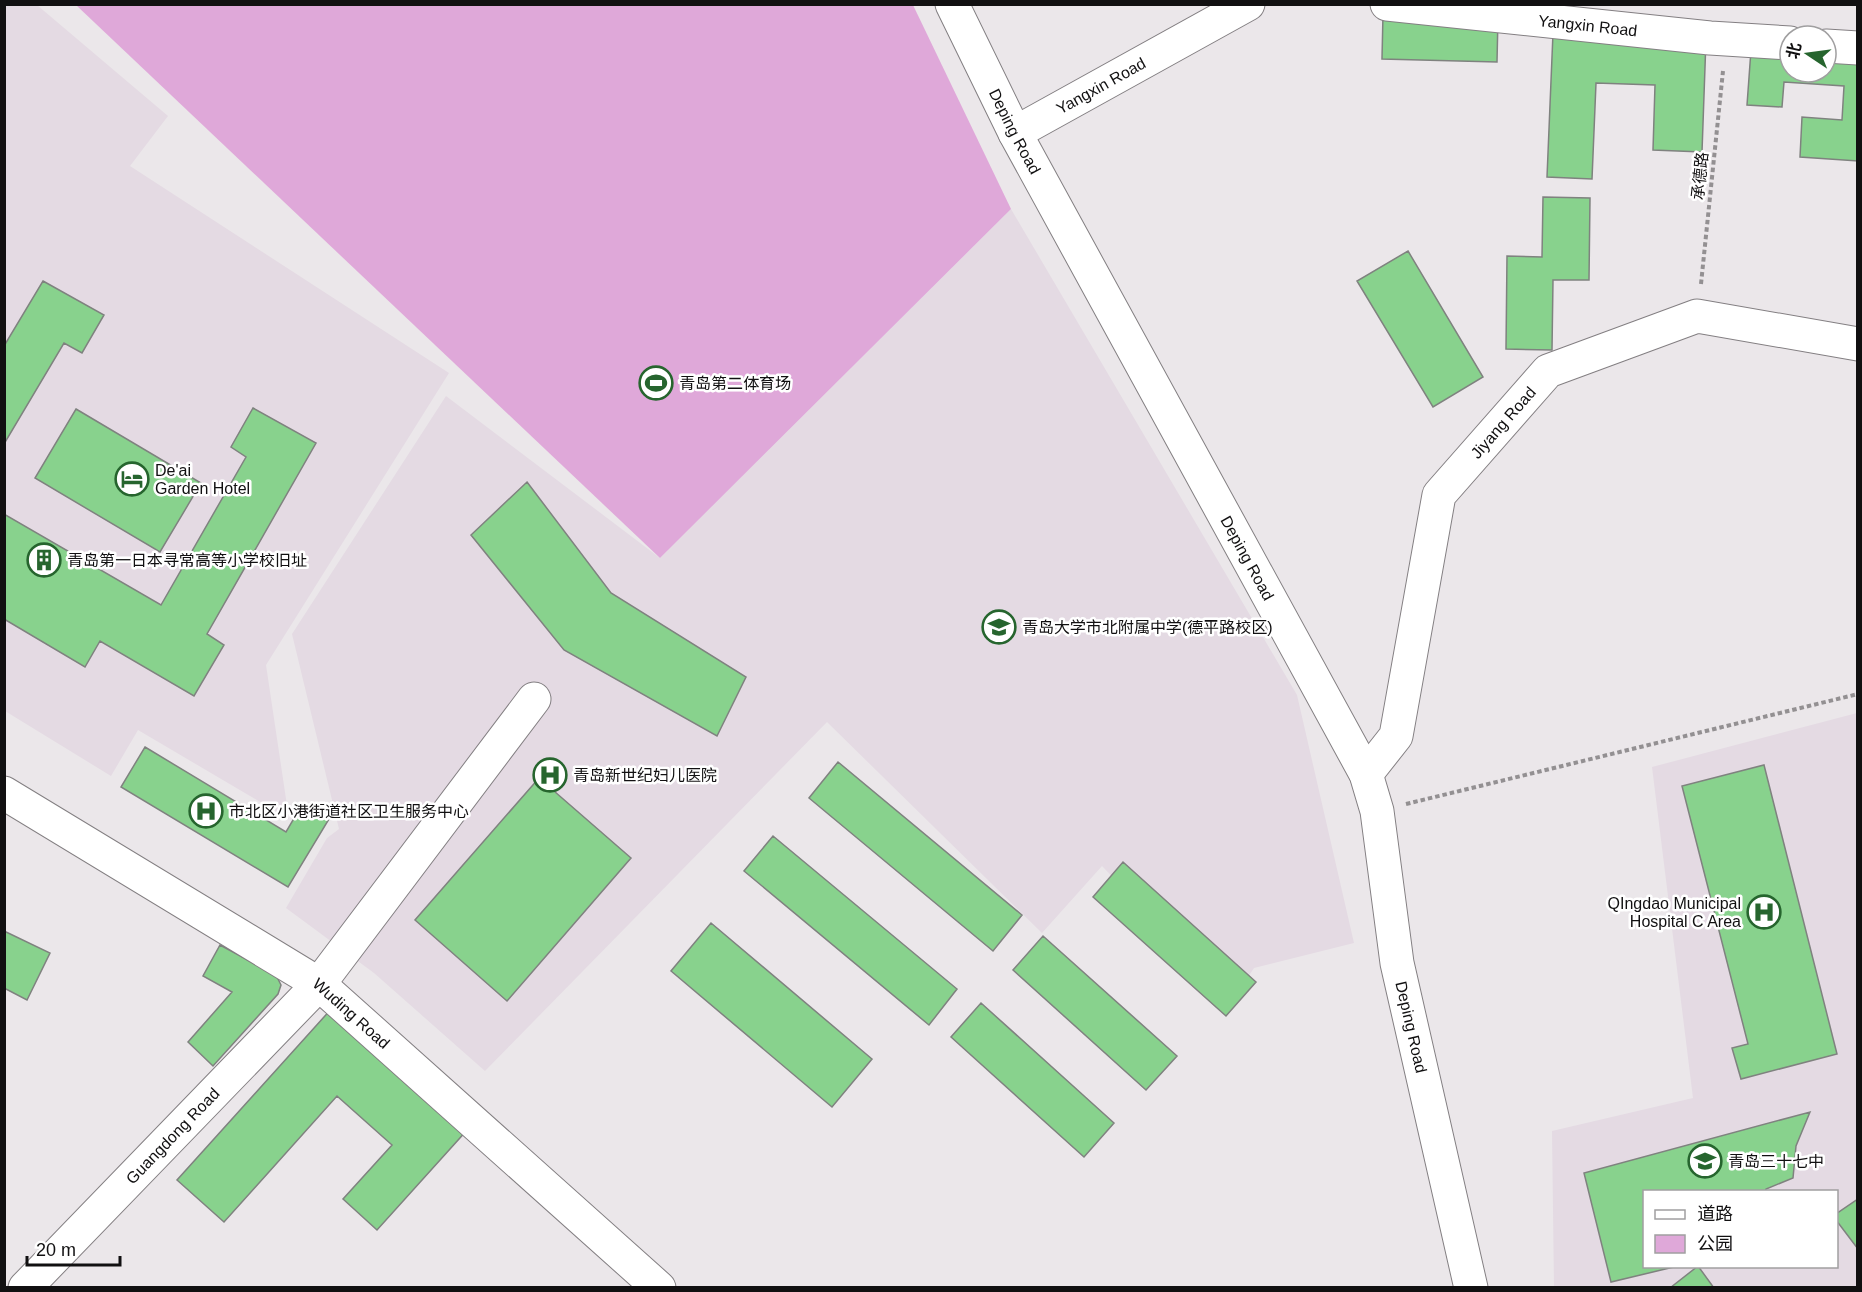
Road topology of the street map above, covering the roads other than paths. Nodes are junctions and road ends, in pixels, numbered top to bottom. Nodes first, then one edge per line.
1 (952, 4) edge
2 (1248, 4) edge
3 (1387, 4) edge
4 (1778, 42) edge
5 (1838, 47) edge
6 (1857, 48) edge
7 (1015, 134) junction
8 (1857, 344) edge
9 (534, 699) dead end
10 (1366, 774) junction
11 (4, 793) edge
12 (319, 984) junction
13 (647, 1283) edge
14 (25, 1287) edge
15 (1471, 1287) edge

1 - 7 street, Deping Road
2 - 7 street, Yangxin Road
3 - 4 street, Yangxin Road
5 - 6 street
7 - 10 street, Deping Road
8 - 10 street, Jiyang Road
9 - 12 street, Guangdong Road
10 - 15 street, Deping Road
11 - 12 street, Wuding Road
12 - 13 street, Wuding Road
12 - 14 street, Guangdong Road

